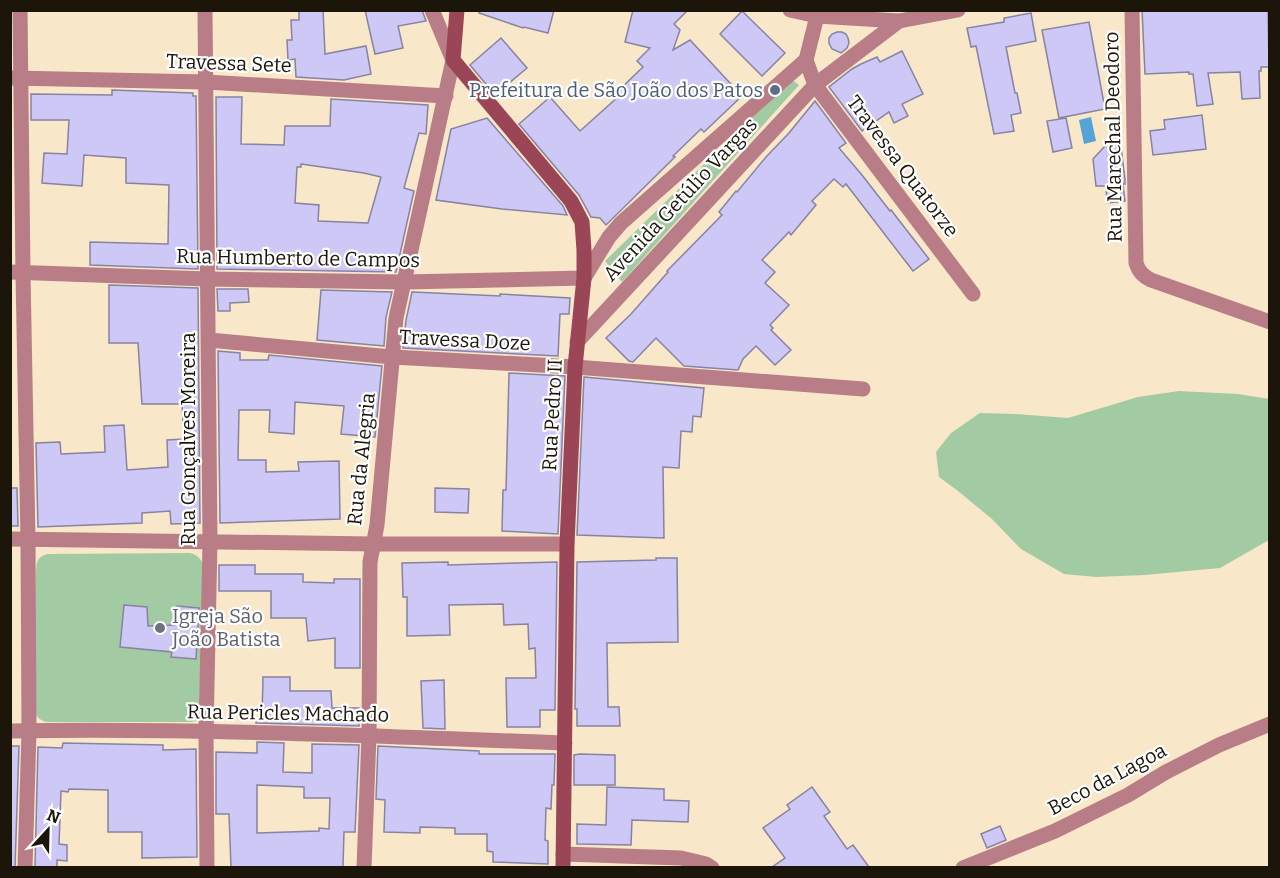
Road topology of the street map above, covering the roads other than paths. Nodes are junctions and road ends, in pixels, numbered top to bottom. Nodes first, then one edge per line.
1 (21, 10) edge
2 (205, 10) edge
3 (432, 10) edge
4 (457, 10) edge
5 (790, 10) edge
6 (958, 10) edge
7 (1132, 10) edge
8 (817, 13) edge
9 (899, 21) junction
10 (453, 60) junction
11 (806, 60) junction
12 (15, 78) edge
13 (206, 82) junction
14 (815, 85) junction
15 (446, 96) junction
16 (17, 273) edge
17 (584, 278) junction
18 (207, 279) junction
19 (403, 282) junction
20 (973, 294) dead end
21 (1269, 322) edge
22 (209, 340) junction
23 (577, 342) junction
24 (392, 357) junction
25 (575, 367) junction
26 (863, 389) dead end
27 (10, 539) edge
28 (28, 540) junction
29 (210, 542) junction
30 (373, 544) junction
31 (567, 544) junction
32 (1269, 724) edge
33 (29, 731) junction
34 (10, 732) edge
35 (206, 732) junction
36 (369, 735) junction
37 (565, 743) junction
38 (563, 860) edge
39 (25, 867) edge
40 (207, 867) edge
41 (364, 867) edge
42 (712, 867) edge
43 (963, 867) edge

1 - 12 street
2 - 13 street, Rua Gonçalves Moreira
3 - 10 street
4 - 10 street
5 - 8 street
6 - 9 street
7 - 21 street, Rua Marechal Deodoro
8 - 9 street
8 - 11 street
9 - 14 street, Avenida Getúlio Vargas
10 - 15 street, Rua da Alegria
10 - 17 street, Rua Pedro II
11 - 14 street, Travessa Quatorze
11 - 17 street, Avenida Getúlio Vargas
12 - 13 street, Travessa Sete
12 - 16 street
13 - 15 street, Travessa Sete
13 - 18 street, Rua Gonçalves Moreira
14 - 20 street, Travessa Quatorze
14 - 23 street, Avenida Getúlio Vargas
15 - 19 street, Rua da Alegria
16 - 18 street, Rua Humberto de Campos
16 - 28 street
17 - 19 street, Rua Humberto de Campos
17 - 23 street, Rua Pedro II
18 - 19 street, Rua Humberto de Campos
18 - 22 street, Rua Gonçalves Moreira
19 - 24 street, Rua da Alegria
22 - 24 street, Travessa Doze
22 - 29 street, Rua Gonçalves Moreira
23 - 25 street, Rua Pedro II
24 - 25 street, Travessa Doze
24 - 30 street, Rua da Alegria
25 - 26 street, Travessa Doze
25 - 31 street, Rua Pedro II
27 - 28 street
28 - 29 street
28 - 33 street
29 - 30 street
29 - 35 street, Rua Gonçalves Moreira
30 - 31 street
30 - 36 street, Rua da Alegria
31 - 37 street, Rua Pedro II
32 - 43 street, Beco da Lagoa
33 - 34 street, Rua Pericles Machado
33 - 35 street, Rua Pericles Machado
33 - 39 street
35 - 36 street, Rua Pericles Machado
35 - 40 street, Rua Gonçalves Moreira
36 - 37 street, Rua Pericles Machado
36 - 41 street, Rua da Alegria
37 - 38 street, Rua Pedro II
38 - 42 street

